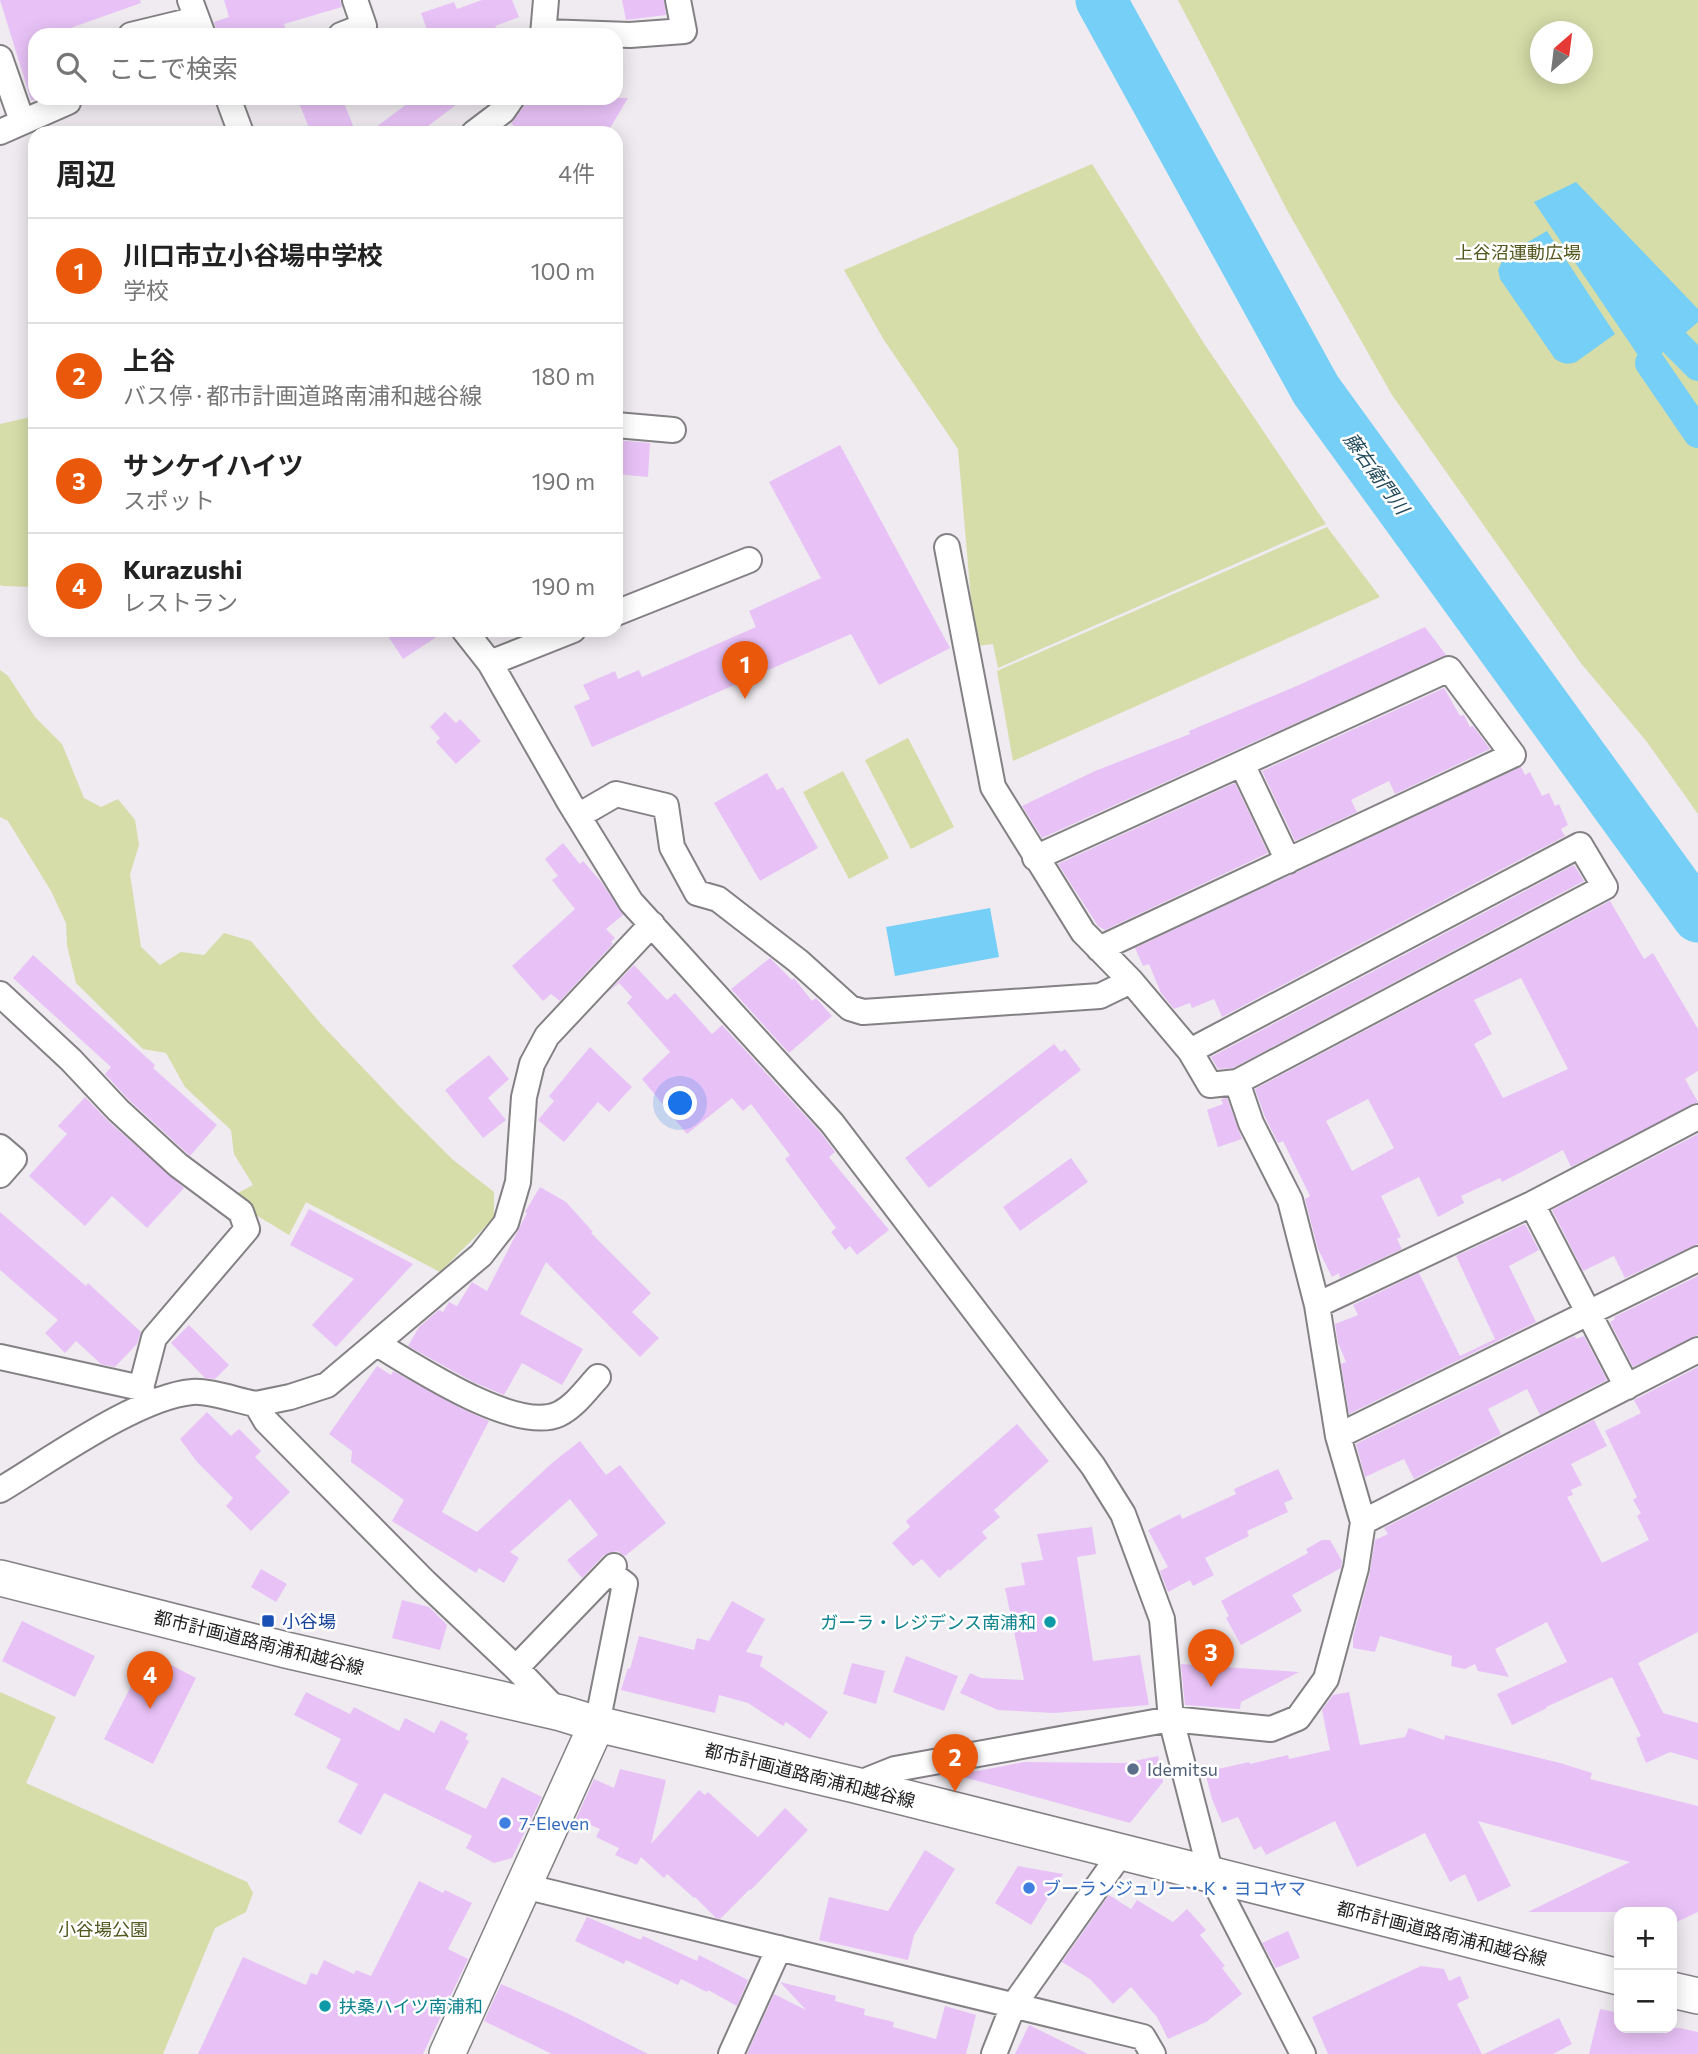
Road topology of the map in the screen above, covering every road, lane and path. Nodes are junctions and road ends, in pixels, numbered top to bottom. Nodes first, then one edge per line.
1 (355, 0) edge
2 (547, 0) edge
3 (678, 0) edge
4 (196, 18) edge
5 (158, 28) edge
6 (360, 28) edge
7 (544, 28) edge
8 (623, 35) edge
9 (0, 58) edge
10 (61, 105) edge
11 (231, 105) edge
12 (507, 105) edge
13 (22, 121) junction
14 (238, 126) edge
15 (483, 126) edge
16 (0, 132) edge
17 (623, 426) edge
18 (673, 430) dead end
19 (947, 547) dead end
20 (750, 560) dead end
21 (623, 610) edge
22 (470, 637) edge
23 (555, 637) edge
24 (490, 663) junction
25 (1241, 764) junction
26 (578, 816) junction
27 (1035, 858) junction
28 (1288, 861) junction
29 (652, 924) junction
30 (1099, 949) junction
31 (1131, 981) junction
32 (0, 994) edge
33 (1190, 1051) junction
34 (1237, 1082) junction
35 (1698, 1117) edge
36 (0, 1147) edge
37 (0, 1174) edge
38 (1532, 1205) junction
39 (1698, 1259) edge
40 (1317, 1305) junction
41 (1588, 1311) junction
42 (377, 1344) junction
43 (1698, 1350) edge
44 (0, 1357) edge
45 (598, 1377) dead end
46 (1627, 1387) junction
47 (144, 1396) junction
48 (256, 1404) junction
49 (1338, 1436) junction
50 (0, 1490) edge
51 (1363, 1522) junction
52 (0, 1578) edge
53 (516, 1668) junction
54 (558, 1713) junction
55 (1171, 1719) junction
56 (597, 1724) junction
57 (855, 1785) junction
58 (1121, 1853) junction
59 (1211, 1875) junction
60 (524, 1886) junction
61 (779, 1948) junction
62 (1614, 1976) edge
63 (1677, 1991) edge
64 (1698, 1996) edge
65 (1013, 2006) junction
66 (447, 2054) edge
67 (731, 2054) edge
68 (994, 2054) edge
69 (1153, 2054) edge
70 (1303, 2054) edge

1 - 6 street
2 - 7 street
3 - 8 street
4 - 5 street
9 - 13 street
10 - 13 street
11 - 14 street
12 - 15 street
13 - 16 street
17 - 18 street
19 - 27 street
20 - 21 street
22 - 24 street
23 - 24 street
24 - 26 street
25 - 27 street
25 - 28 street
25 - 28 street
26 - 29 street
26 - 31 street
27 - 30 street
28 - 30 street
29 - 42 street
29 - 55 street
30 - 31 street
31 - 33 street
32 - 47 street
33 - 34 street
33 - 34 street
34 - 40 street
35 - 38 street
36 - 37 street
38 - 40 street
38 - 41 street
39 - 41 street
40 - 49 street
41 - 46 street
41 - 49 street
42 - 45 street
42 - 48 street
43 - 46 street
44 - 47 street
46 - 51 street
47 - 48 street
47 - 50 street
48 - 53 street
49 - 51 street
51 - 55 street
52 - 54 street, 都市計画道路南浦和越谷線
53 - 54 street
53 - 56 street
54 - 56 street, 都市計画道路南浦和越谷線
55 - 57 street
55 - 59 street
56 - 57 street, 都市計画道路南浦和越谷線
56 - 60 street
57 - 58 street, 都市計画道路南浦和越谷線
58 - 59 street, 都市計画道路南浦和越谷線
58 - 65 street
59 - 62 street, 都市計画道路南浦和越谷線
59 - 70 street
60 - 61 street
60 - 66 street
61 - 65 street
61 - 67 street
63 - 64 street
65 - 68 street
65 - 69 street

